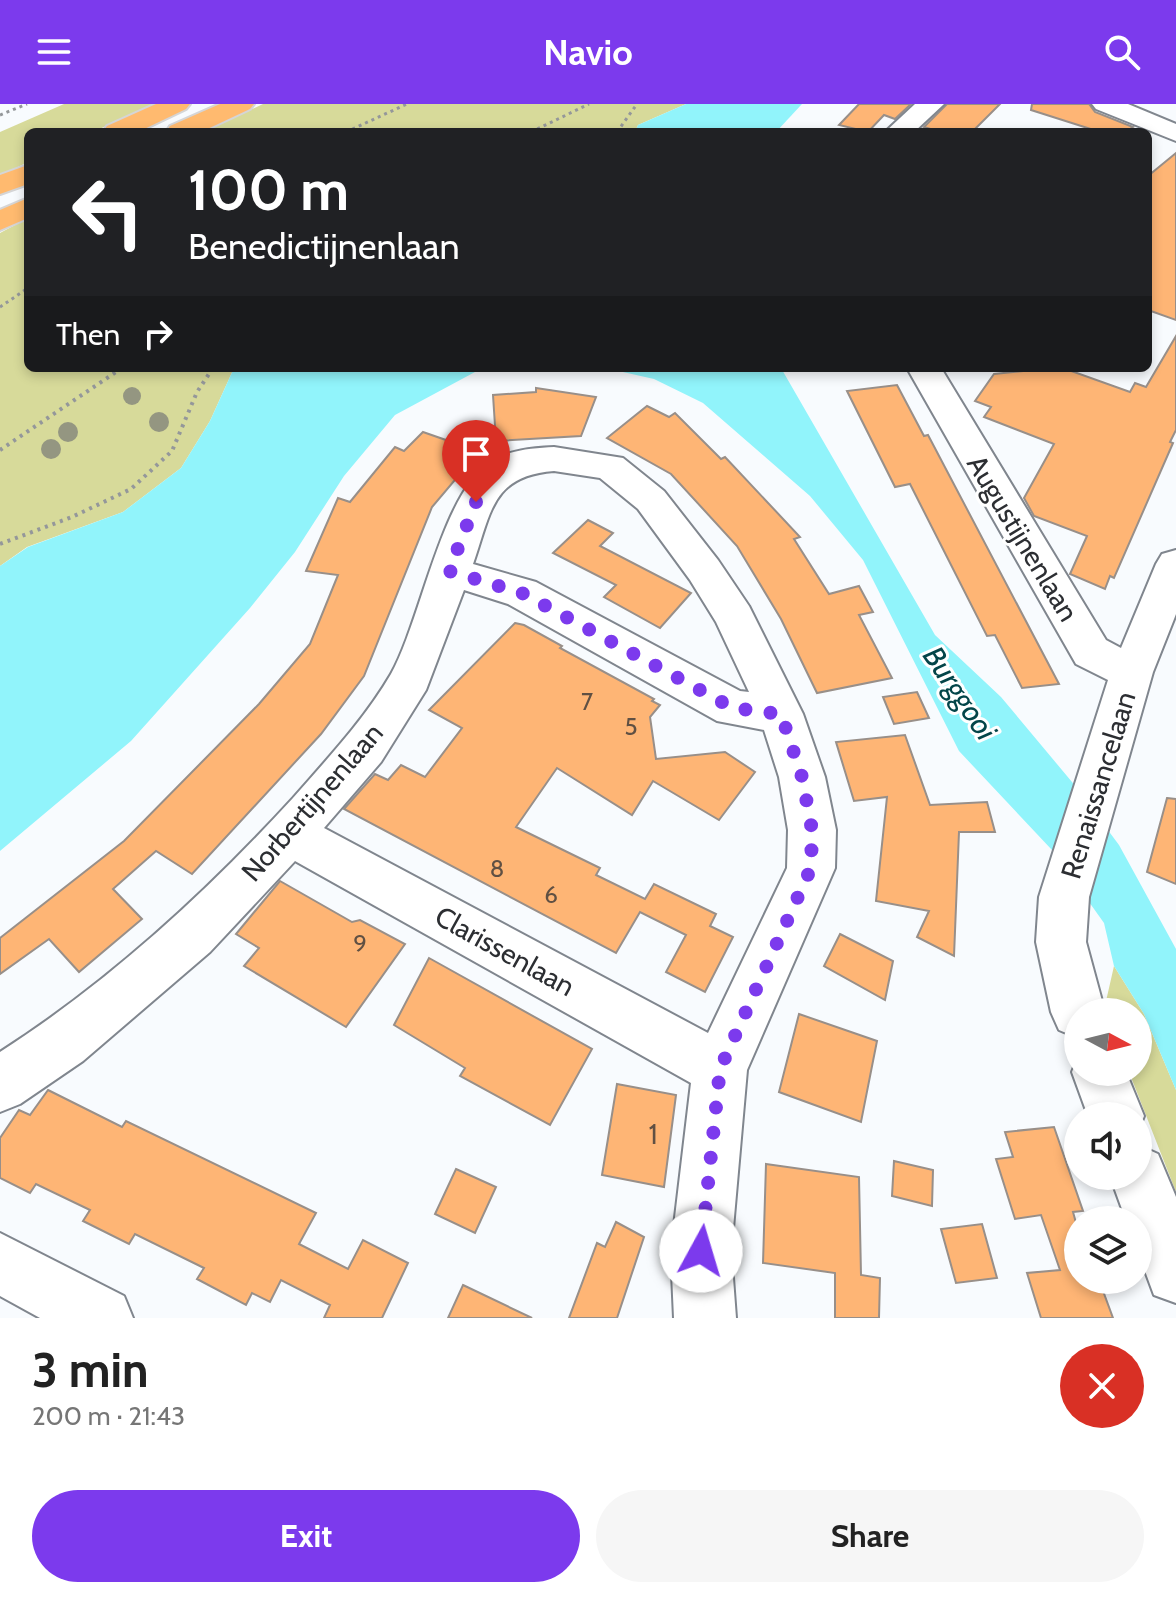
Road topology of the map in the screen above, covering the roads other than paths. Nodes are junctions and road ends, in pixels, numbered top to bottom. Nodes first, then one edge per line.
1 (177, 104) edge
2 (241, 104) edge
3 (931, 104) edge
4 (1105, 104) edge
5 (125, 128) edge
6 (188, 128) edge
7 (903, 128) edge
8 (1160, 130) edge
9 (24, 175) edge
10 (0, 186) edge
11 (24, 209) edge
12 (0, 221) edge
13 (934, 373) edge
14 (1176, 564) edge
15 (449, 571) junction
16 (1132, 672) junction
17 (781, 714) junction
18 (290, 834) junction
19 (1075, 998) edge
20 (720, 1069) junction
21 (0, 1084) edge
22 (1144, 1190) edge
23 (0, 1263) edge
24 (1176, 1273) edge
25 (102, 1318) edge
26 (705, 1318) edge

1 - 5 highway
2 - 6 highway
3 - 7 street
4 - 8 street
9 - 10 highway
11 - 12 highway
13 - 16 street, Augustijnenlaan
14 - 16 street, Renaissancelaan
15 - 17 street
15 - 17 street, Norbertijnenlaan
15 - 18 street, Norbertijnenlaan
16 - 19 street, Renaissancelaan
17 - 20 street, Norbertijnenlaan
18 - 20 street, Clarissenlaan
18 - 21 street, Norbertijnenlaan
20 - 26 street, Norbertijnenlaan
22 - 24 street
23 - 25 street

